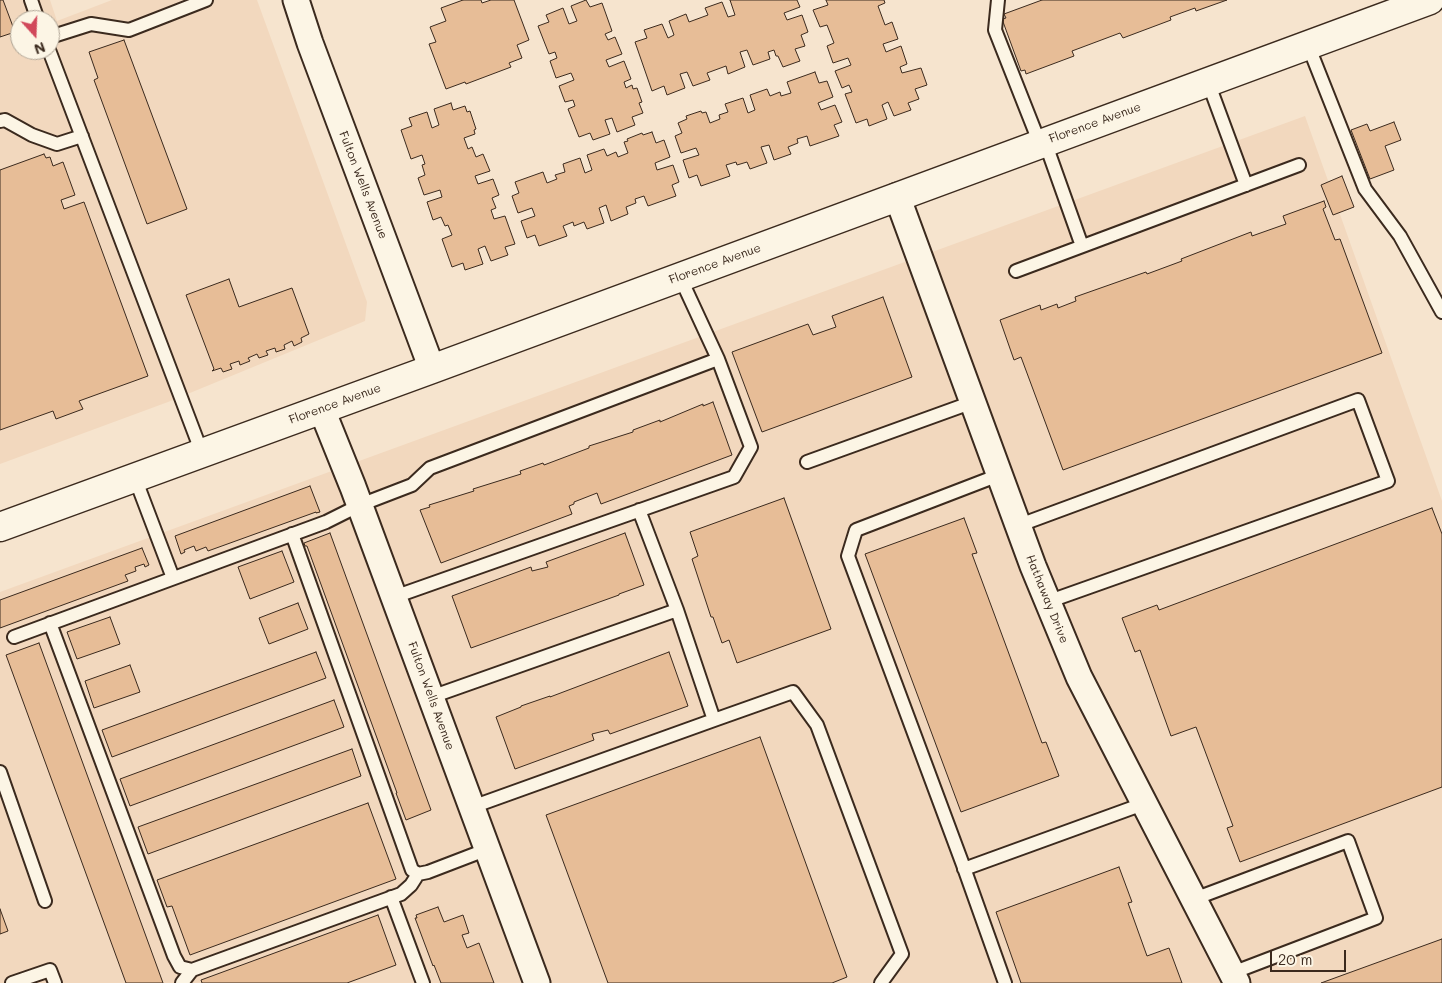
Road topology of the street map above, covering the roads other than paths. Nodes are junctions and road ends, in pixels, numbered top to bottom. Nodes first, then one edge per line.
1 (206, 0) edge
2 (296, 0) edge
3 (998, 0) edge
4 (1430, 0) edge
5 (60, 33) edge
6 (1308, 45) junction
7 (54, 60) edge
8 (1208, 82) junction
9 (0, 121) edge
10 (82, 136) junction
11 (1043, 143) junction
12 (1299, 165) dead end
13 (1246, 185) junction
14 (897, 196) junction
15 (1082, 246) junction
16 (1016, 271) dead end
17 (680, 277) junction
18 (1442, 312) edge
19 (718, 359) junction
20 (432, 369) junction
21 (972, 402) junction
22 (322, 410) junction
23 (202, 453) junction
24 (807, 462) dead end
25 (999, 475) junction
26 (135, 478) junction
27 (360, 505) junction
28 (639, 510) junction
29 (1017, 526) junction
30 (0, 527) edge
31 (292, 534) junction
32 (174, 578) junction
33 (394, 597) junction
34 (1047, 602) junction
35 (677, 610) junction
36 (50, 624) junction
37 (14, 637) dead end
38 (431, 697) junction
39 (714, 720) junction
40 (0, 772) edge
41 (1143, 804) junction
42 (472, 807) junction
43 (488, 849) junction
44 (964, 869) junction
45 (418, 874) junction
46 (391, 897) junction
47 (1194, 899) junction
48 (45, 900) dead end
49 (192, 970) junction
50 (1235, 978) edge
51 (12, 983) edge
52 (54, 983) edge
53 (182, 983) edge
54 (423, 983) edge
55 (537, 983) edge
56 (882, 983) edge
57 (1005, 983) edge

1 - 5 lane
2 - 20 street, Fulton Wells Avenue
3 - 11 lane
4 - 6 main road, Florence Avenue
6 - 8 main road, Florence Avenue
6 - 18 lane
7 - 10 lane
8 - 11 main road, Florence Avenue
8 - 13 lane
9 - 10 lane
10 - 23 lane
11 - 14 main road, Florence Avenue
11 - 15 lane
12 - 13 lane
13 - 15 lane
14 - 17 main road, Florence Avenue
14 - 21 street, Hathaway Drive
15 - 16 lane
17 - 19 lane
17 - 20 main road, Florence Avenue
19 - 27 lane
19 - 28 lane
20 - 22 main road, Florence Avenue
21 - 24 lane
21 - 25 street, Hathaway Drive
22 - 23 main road, Florence Avenue
22 - 27 street, Fulton Wells Avenue
23 - 26 main road, Florence Avenue
25 - 29 street, Hathaway Drive
25 - 44 lane
26 - 30 main road, Florence Avenue
26 - 32 lane
27 - 31 lane
27 - 33 street, Fulton Wells Avenue
28 - 33 lane
28 - 35 lane
29 - 34 street, Hathaway Drive
29 - 34 lane
31 - 32 lane
31 - 45 lane
32 - 36 lane
33 - 38 street, Fulton Wells Avenue
34 - 41 street, Hathaway Drive
35 - 38 lane
35 - 39 lane
36 - 37 lane
36 - 49 lane
38 - 42 street, Fulton Wells Avenue
39 - 42 lane
39 - 56 lane
40 - 48 lane
41 - 44 lane
41 - 47 street, Hathaway Drive
42 - 43 street, Fulton Wells Avenue
43 - 45 lane
43 - 55 street, Fulton Wells Avenue
44 - 57 lane
45 - 46 lane
46 - 49 lane
46 - 54 lane
47 - 50 street, Hathaway Drive
47 - 50 lane
49 - 53 lane
51 - 52 lane

